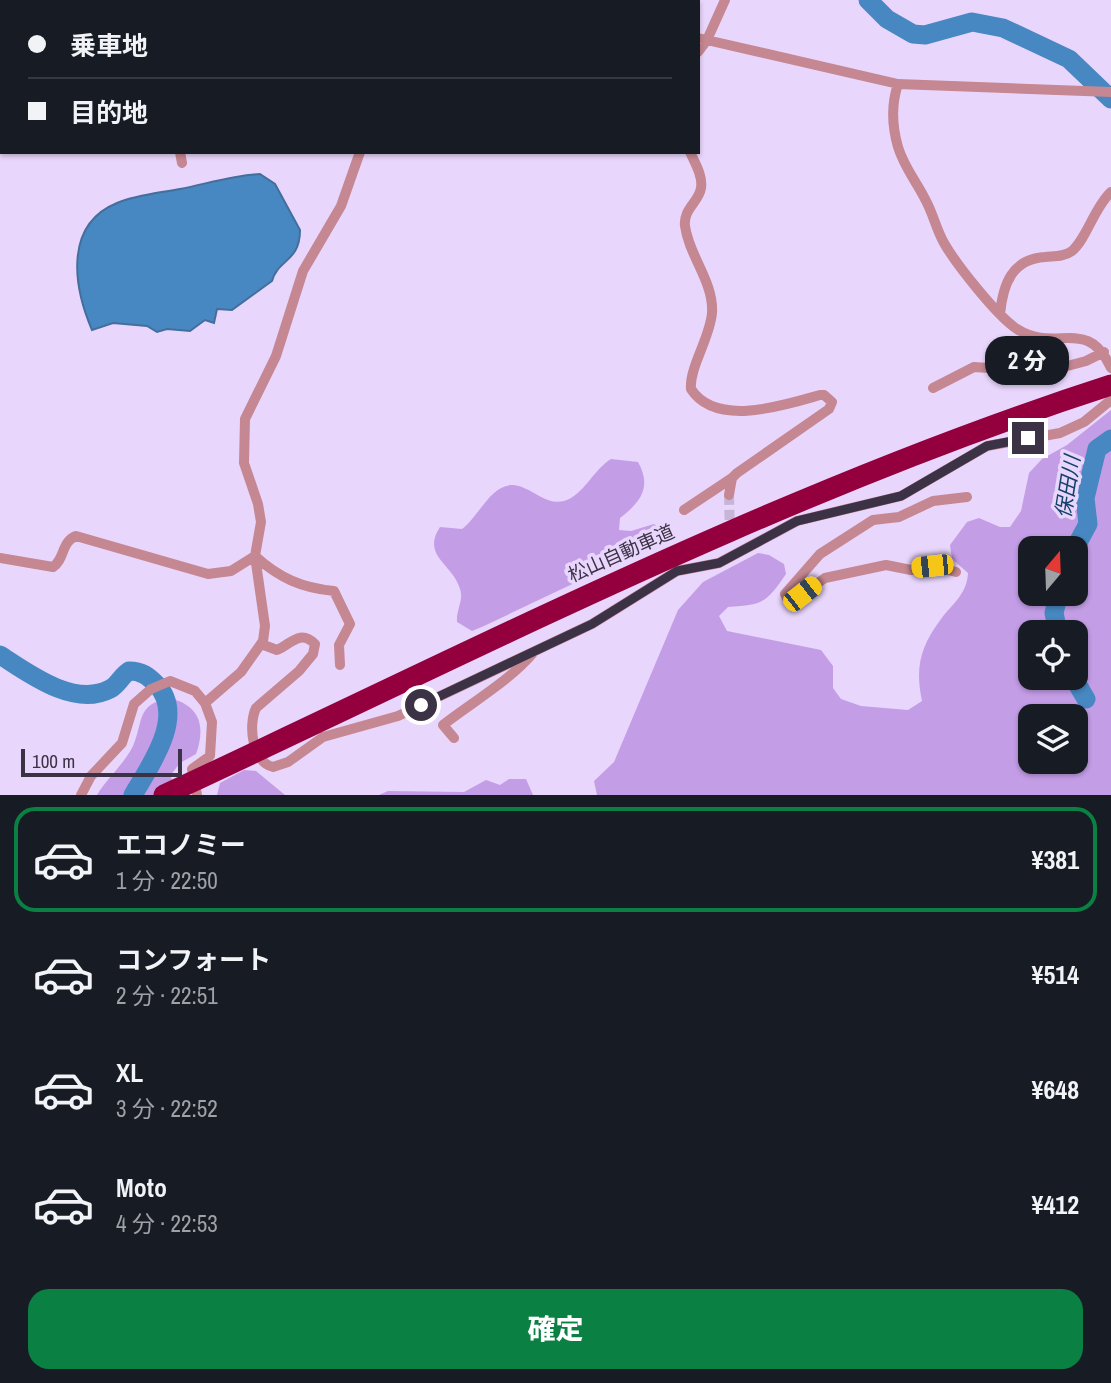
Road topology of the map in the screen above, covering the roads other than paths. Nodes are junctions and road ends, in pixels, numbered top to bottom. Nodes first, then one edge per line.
1 (725, 0) edge
2 (703, 39) edge
3 (898, 84) junction
4 (1111, 92) edge
5 (359, 154) edge
6 (691, 154) edge
7 (1111, 192) edge
8 (1000, 314) junction
9 (1104, 352) junction
10 (1111, 368) edge
11 (1111, 385) edge
12 (933, 388) dead end
13 (1111, 400) edge
14 (732, 478) junction
15 (729, 495) tunnel mouth
16 (901, 496) junction
17 (967, 497) dead end
18 (684, 509) dead end
19 (885, 518) junction
20 (730, 542) tunnel mouth
21 (255, 556) junction
22 (733, 557) junction
23 (0, 558) edge
24 (956, 572) dead end
25 (261, 644) junction
26 (535, 651) junction
27 (340, 665) dead end
28 (205, 703) junction
29 (454, 738) dead end
30 (81, 795) edge
31 (164, 795) edge
32 (197, 795) edge

1 - 2 street
2 - 3 street
3 - 4 street
3 - 8 street
5 - 21 street
6 - 14 street
7 - 8 street
8 - 9 street
9 - 10 street
9 - 12 street
11 - 31 highway, 松山自動車道
13 - 16 street
14 - 15 street
14 - 18 street
16 - 19 street
16 - 22 street
17 - 19 street
19 - 24 street
20 - 22 street
21 - 23 street
21 - 25 street
21 - 27 street
22 - 26 street
25 - 26 street
25 - 28 street
26 - 29 street
28 - 30 street
28 - 32 street

